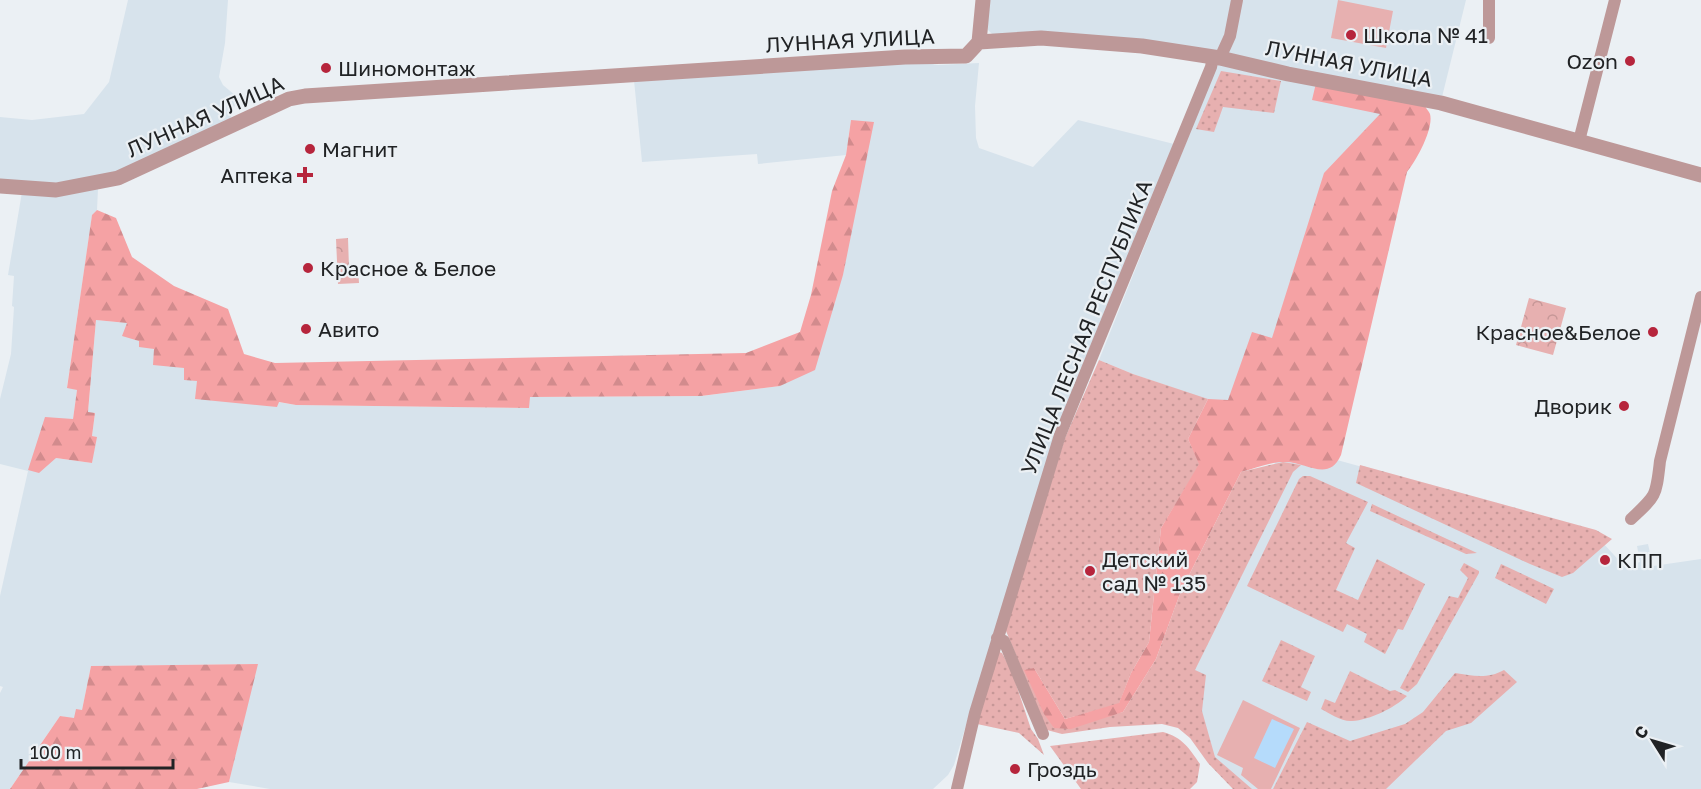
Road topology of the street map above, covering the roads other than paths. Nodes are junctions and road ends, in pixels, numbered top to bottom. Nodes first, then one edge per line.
1 (983, 0) edge
2 (1238, 0) edge
3 (1489, 0) edge
4 (1615, 0) edge
5 (1490, 38) dead end
6 (979, 42) junction
7 (1217, 57) junction
8 (1579, 141) junction
9 (1701, 175) edge
10 (0, 186) edge
11 (1701, 297) edge
12 (1631, 519) dead end
13 (997, 638) junction
14 (1042, 734) dead end
15 (957, 789) edge

1 - 6 street
2 - 7 street, УЛИЦА ЛЕСНАЯ РЕСПУБЛИКА
3 - 5 street
4 - 8 street
6 - 7 street, ЛУННАЯ УЛИЦА
6 - 10 street, ЛУННАЯ УЛИЦА
7 - 8 street, ЛУННАЯ УЛИЦА
7 - 13 street, УЛИЦА ЛЕСНАЯ РЕСПУБЛИКА
8 - 9 street, ЛУННАЯ УЛИЦА
11 - 12 street
13 - 14 street
13 - 15 street, УЛИЦА ЛЕСНАЯ РЕСПУБЛИКА

